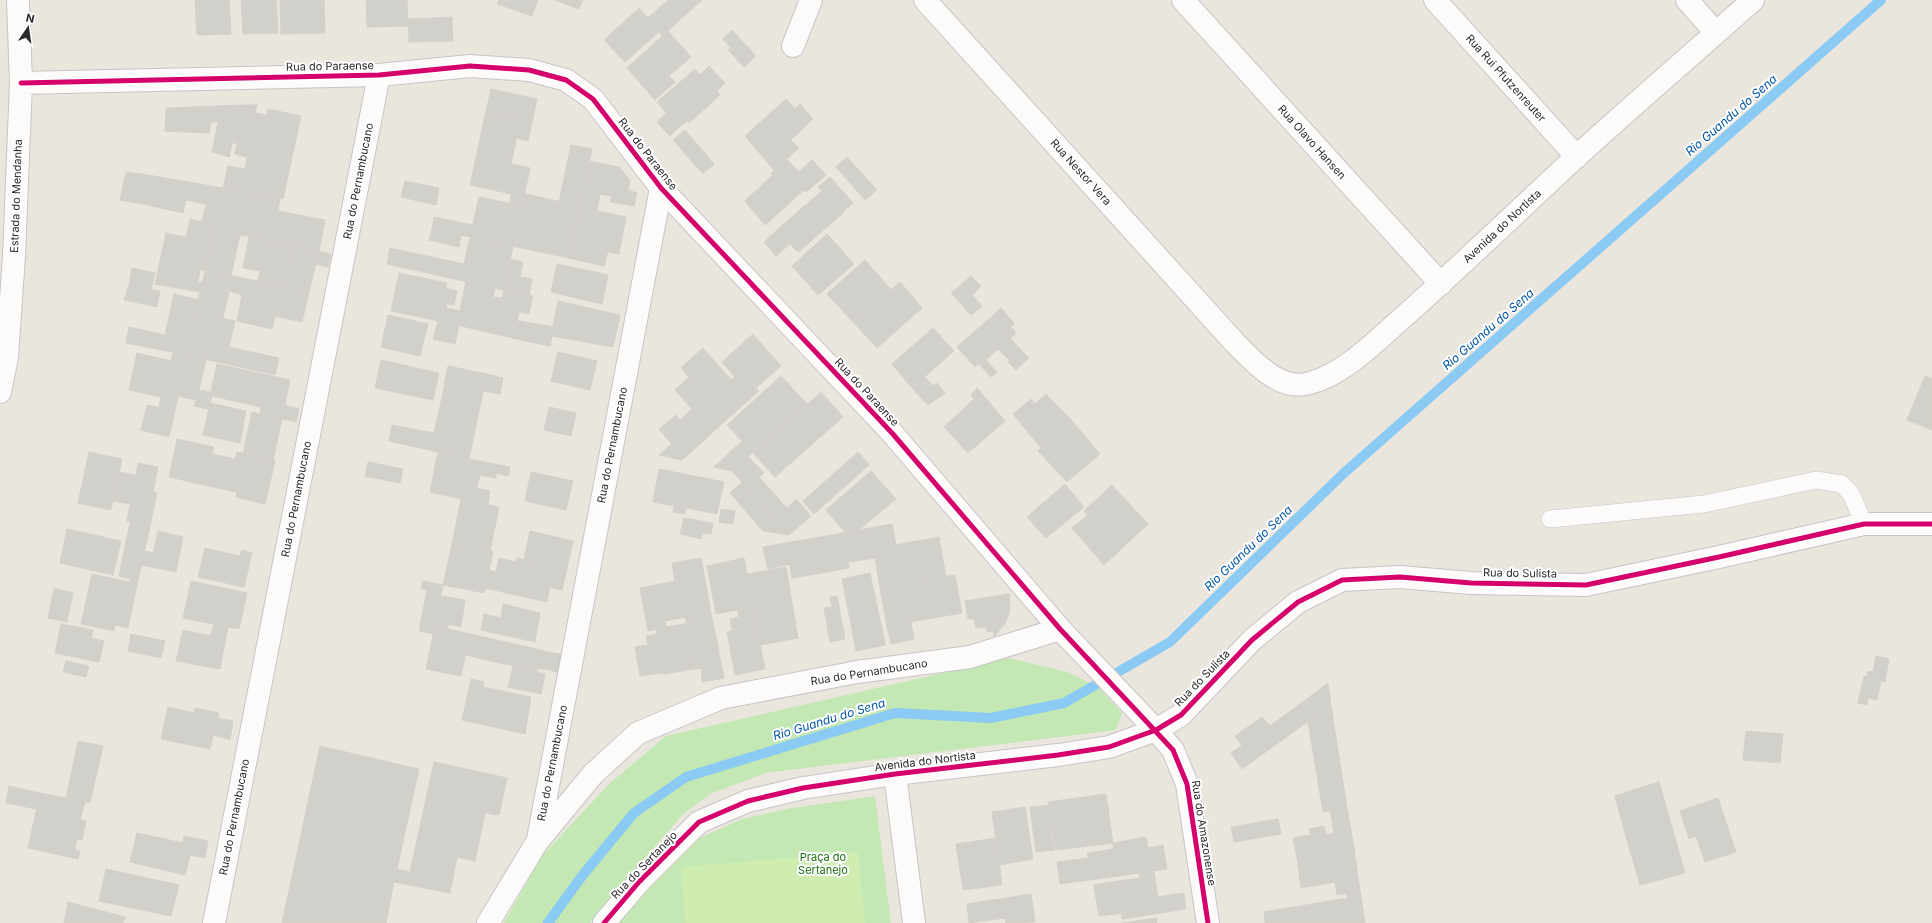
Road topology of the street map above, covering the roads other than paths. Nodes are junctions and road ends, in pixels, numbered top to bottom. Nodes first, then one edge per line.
1 (18, 0) edge
2 (811, 0) edge
3 (925, 0) edge
4 (1183, 0) edge
5 (1435, 0) edge
6 (1687, 0) edge
7 (1753, 0) edge
8 (1716, 33) junction
9 (793, 46) dead end
10 (379, 75) junction
11 (21, 83) junction
12 (1577, 157) junction
13 (661, 188) junction
14 (1441, 284) junction
15 (1236, 344) joint
16 (4, 357) edge
17 (0, 392) edge
18 (1550, 519) dead end
19 (1864, 524) junction
20 (1932, 524) edge
21 (1060, 629) junction
22 (1140, 714) joint
23 (1156, 730) junction
24 (895, 774) junction
25 (699, 822) joint
26 (537, 842) junction
27 (214, 923) edge
28 (488, 923) edge
29 (604, 923) edge
30 (914, 923) edge
31 (1208, 923) edge

1 - 11 street, Estrada do Mendanha
2 - 9 street
3 - 15 street, Rua Nestor Vera
4 - 14 street, Rua Olavo Hansen
5 - 12 street, Rua Rui Pfutzenreuter
6 - 8 street
7 - 8 street, Avenida do Nortista
8 - 12 street, Avenida do Nortista
10 - 11 street, Rua do Paraense
10 - 13 street, Rua do Paraense
10 - 27 street, Rua do Pernambucano
11 - 16 street, Estrada do Mendanha
12 - 14 street, Avenida do Nortista
13 - 21 street, Rua do Paraense
13 - 26 street, Rua do Pernambucano
14 - 15 street, Avenida do Nortista
16 - 17 street, Estrada do Mendanha
18 - 19 lane
19 - 20 street, Rua do Sulista
19 - 23 street, Rua do Sulista
21 - 22 street, Rua do Paraense
21 - 26 street, Rua do Pernambucano
22 - 23 street, Rua do Amazonense
23 - 24 street, Avenida do Nortista
23 - 31 street, Rua do Amazonense
24 - 25 street, Avenida do Nortista
24 - 30 street
25 - 29 street, Rua do Sertanejo
26 - 28 street, Rua do Pernambucano

